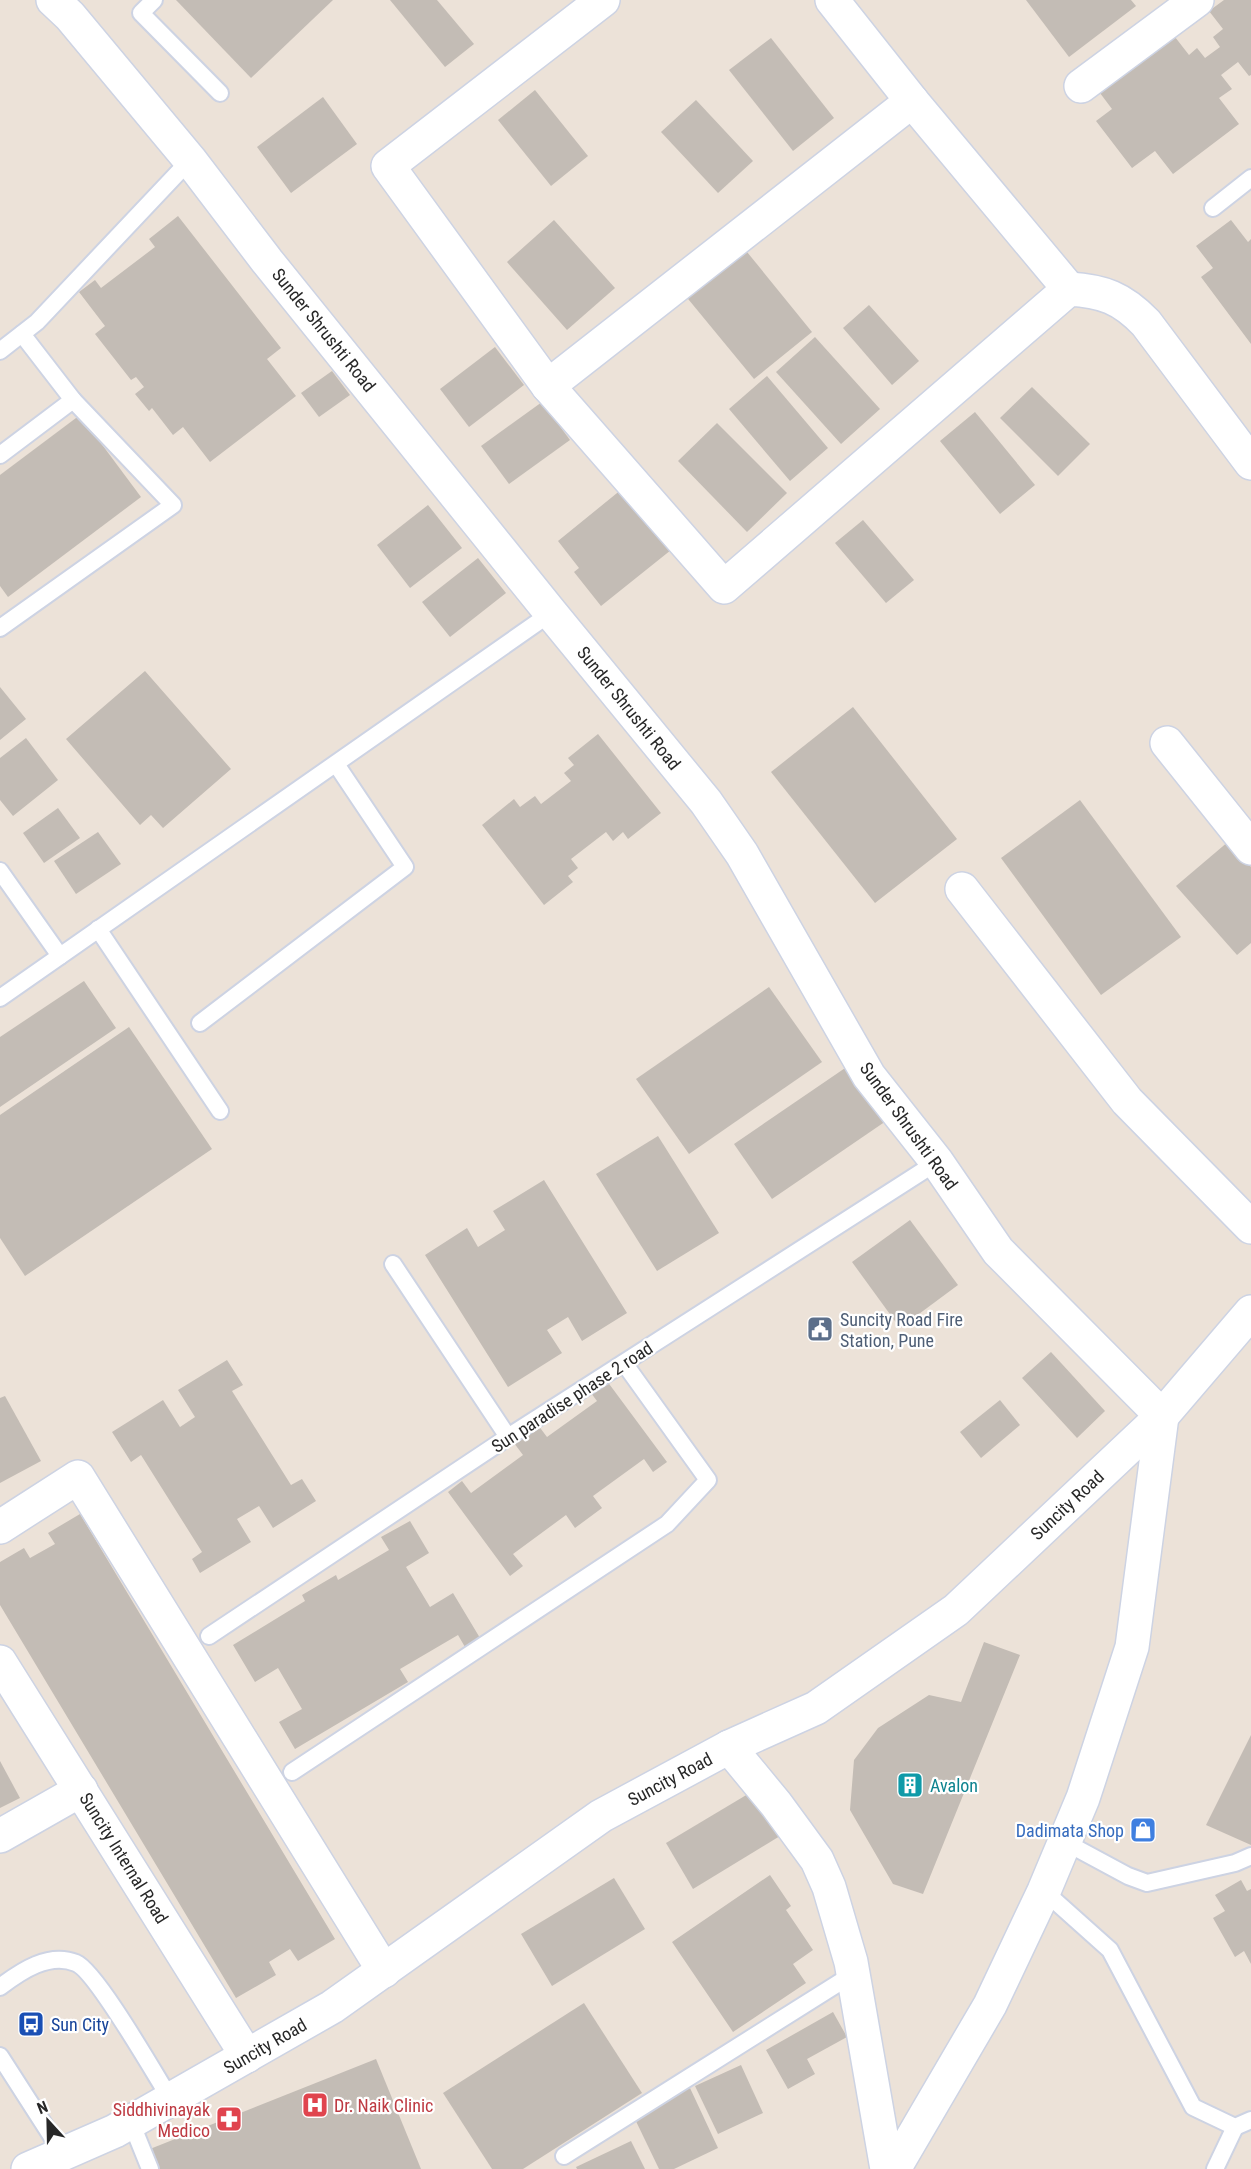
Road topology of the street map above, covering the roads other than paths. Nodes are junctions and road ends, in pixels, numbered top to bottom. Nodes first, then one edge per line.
1 (154, 0) edge
2 (603, 0) edge
3 (832, 0) edge
4 (1182, 4) edge
5 (62, 8) edge
6 (1081, 86) dead end
7 (220, 93) dead end
8 (912, 101) junction
9 (190, 160) junction
10 (1251, 178) edge
11 (1213, 208) dead end
12 (1069, 289) junction
13 (22, 334) junction
14 (0, 351) edge
15 (548, 386) junction
16 (73, 400) junction
17 (0, 455) edge
18 (1251, 463) edge
19 (551, 614) junction
20 (0, 628) edge
21 (1167, 743) dead end
22 (336, 764) junction
23 (1251, 848) edge
24 (0, 871) edge
25 (962, 889) dead end
26 (98, 929) junction
27 (60, 956) junction
28 (0, 998) edge
29 (200, 1023) dead end
30 (220, 1111) dead end
31 (937, 1162) junction
32 (1251, 1227) edge
33 (393, 1264) dead end
34 (1251, 1312) edge
35 (624, 1363) junction
36 (1162, 1416) junction
37 (508, 1437) junction
38 (0, 1527) edge
39 (209, 1635) dead end
40 (0, 1662) edge
41 (729, 1747) junction
42 (292, 1772) dead end
43 (81, 1790) junction
44 (0, 1836) edge
45 (1064, 1841) junction
46 (1251, 1856) edge
47 (1044, 1891) junction
48 (384, 1971) junction
49 (853, 1974) junction
50 (0, 1987) edge
51 (0, 2056) edge
52 (247, 2056) junction
53 (171, 2100) junction
54 (1251, 2120) edge
55 (131, 2122) junction
56 (1235, 2127) junction
57 (564, 2156) dead end
58 (65, 2162) edge
59 (28, 2169) edge
60 (150, 2169) edge
61 (887, 2169) edge
62 (894, 2169) edge
63 (1215, 2169) edge

1 - 7 lane
2 - 15 street
3 - 8 street
4 - 6 street
5 - 9 street, Sunder Shrushti Road
8 - 12 street
8 - 15 street
9 - 13 lane
9 - 19 street, Sunder Shrushti Road
10 - 11 lane
12 - 15 street
12 - 18 street
13 - 14 lane
13 - 16 lane
16 - 17 lane
16 - 20 lane
19 - 22 lane
19 - 31 street, Sunder Shrushti Road
21 - 23 street
22 - 26 lane
22 - 29 lane
24 - 27 lane
25 - 32 street
26 - 27 lane
26 - 30 lane
27 - 28 lane
31 - 35 lane, Sun paradise phase 2 road
31 - 36 street, Sunder Shrushti Road
33 - 37 lane
34 - 36 street, Suncity Road
35 - 37 lane, Sun paradise phase 2 road
35 - 42 lane
36 - 41 street, Suncity Road
36 - 45 street
37 - 39 lane, Sun paradise phase 2 road
38 - 48 street
40 - 43 street, Suncity Internal Road
41 - 48 street, Suncity Road
41 - 49 street
43 - 44 street
43 - 52 street, Suncity Internal Road
45 - 46 lane
45 - 47 street
47 - 56 lane
47 - 62 street
48 - 52 street, Suncity Road
49 - 57 lane
49 - 61 street
50 - 53 lane
51 - 58 lane
52 - 53 street, Suncity Road
53 - 55 street, Suncity Road
54 - 56 lane
55 - 58 street, Suncity Road
55 - 60 lane
56 - 63 lane
58 - 59 street, Suncity Road

